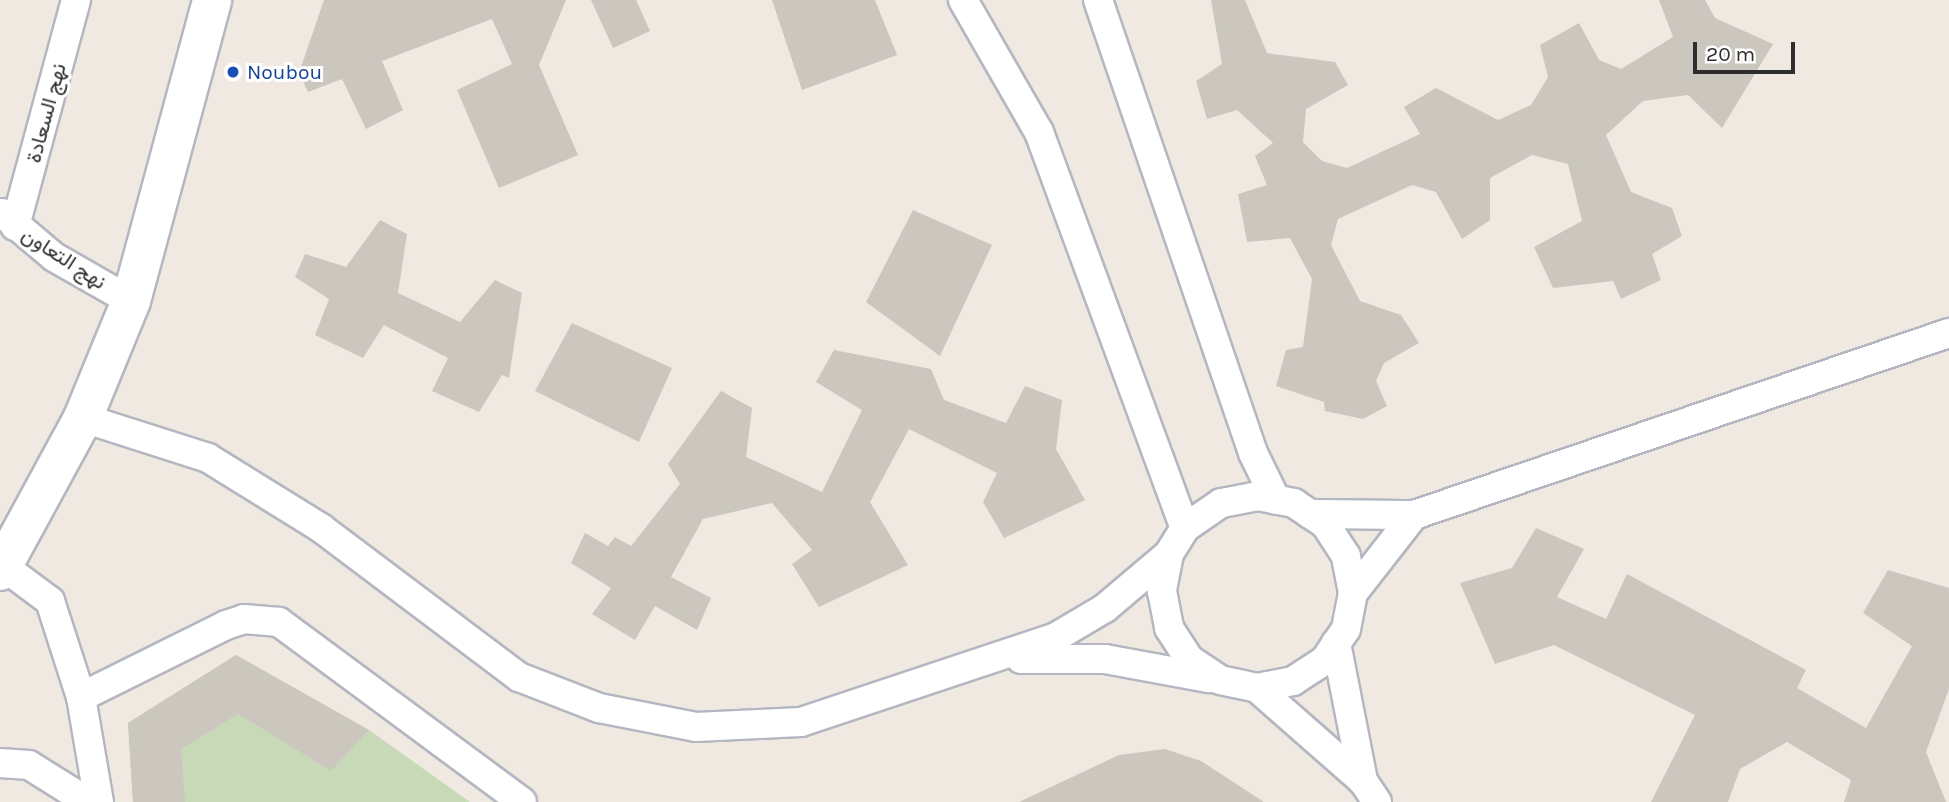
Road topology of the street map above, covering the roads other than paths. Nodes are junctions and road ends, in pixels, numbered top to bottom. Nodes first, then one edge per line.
1 (76, 0) edge
2 (212, 0) edge
3 (963, 0) edge
4 (1098, 0) edge
5 (8, 219) edge
6 (131, 301) junction
7 (1949, 334) edge
8 (83, 418) junction
9 (1276, 500) junction
10 (1310, 514) junction
11 (1414, 515) junction
12 (1185, 528) junction
13 (1169, 554) junction
14 (1, 569) edge
15 (1353, 593) junction
16 (1336, 643) junction
17 (990, 661) junction
18 (1220, 680) junction
19 (1257, 688) junction
20 (81, 696) junction
21 (0, 763) edge
22 (1370, 792) edge
23 (88, 802) edge
24 (99, 802) edge
25 (522, 802) edge

1 - 5 street, نهج السعادة
2 - 6 main road
3 - 12 street
4 - 9 street
5 - 6 street, نهج التعاون
6 - 8 main road
7 - 11 street
8 - 14 main road
8 - 17 street
9 - 10 street
9 - 12 street
10 - 11 street
10 - 15 street
11 - 15 street
12 - 13 street
13 - 17 street
13 - 18 street
14 - 20 street
15 - 16 street
16 - 19 street
16 - 22 street
17 - 18 street
18 - 19 street
19 - 22 street
20 - 24 street
20 - 25 street
21 - 23 street

